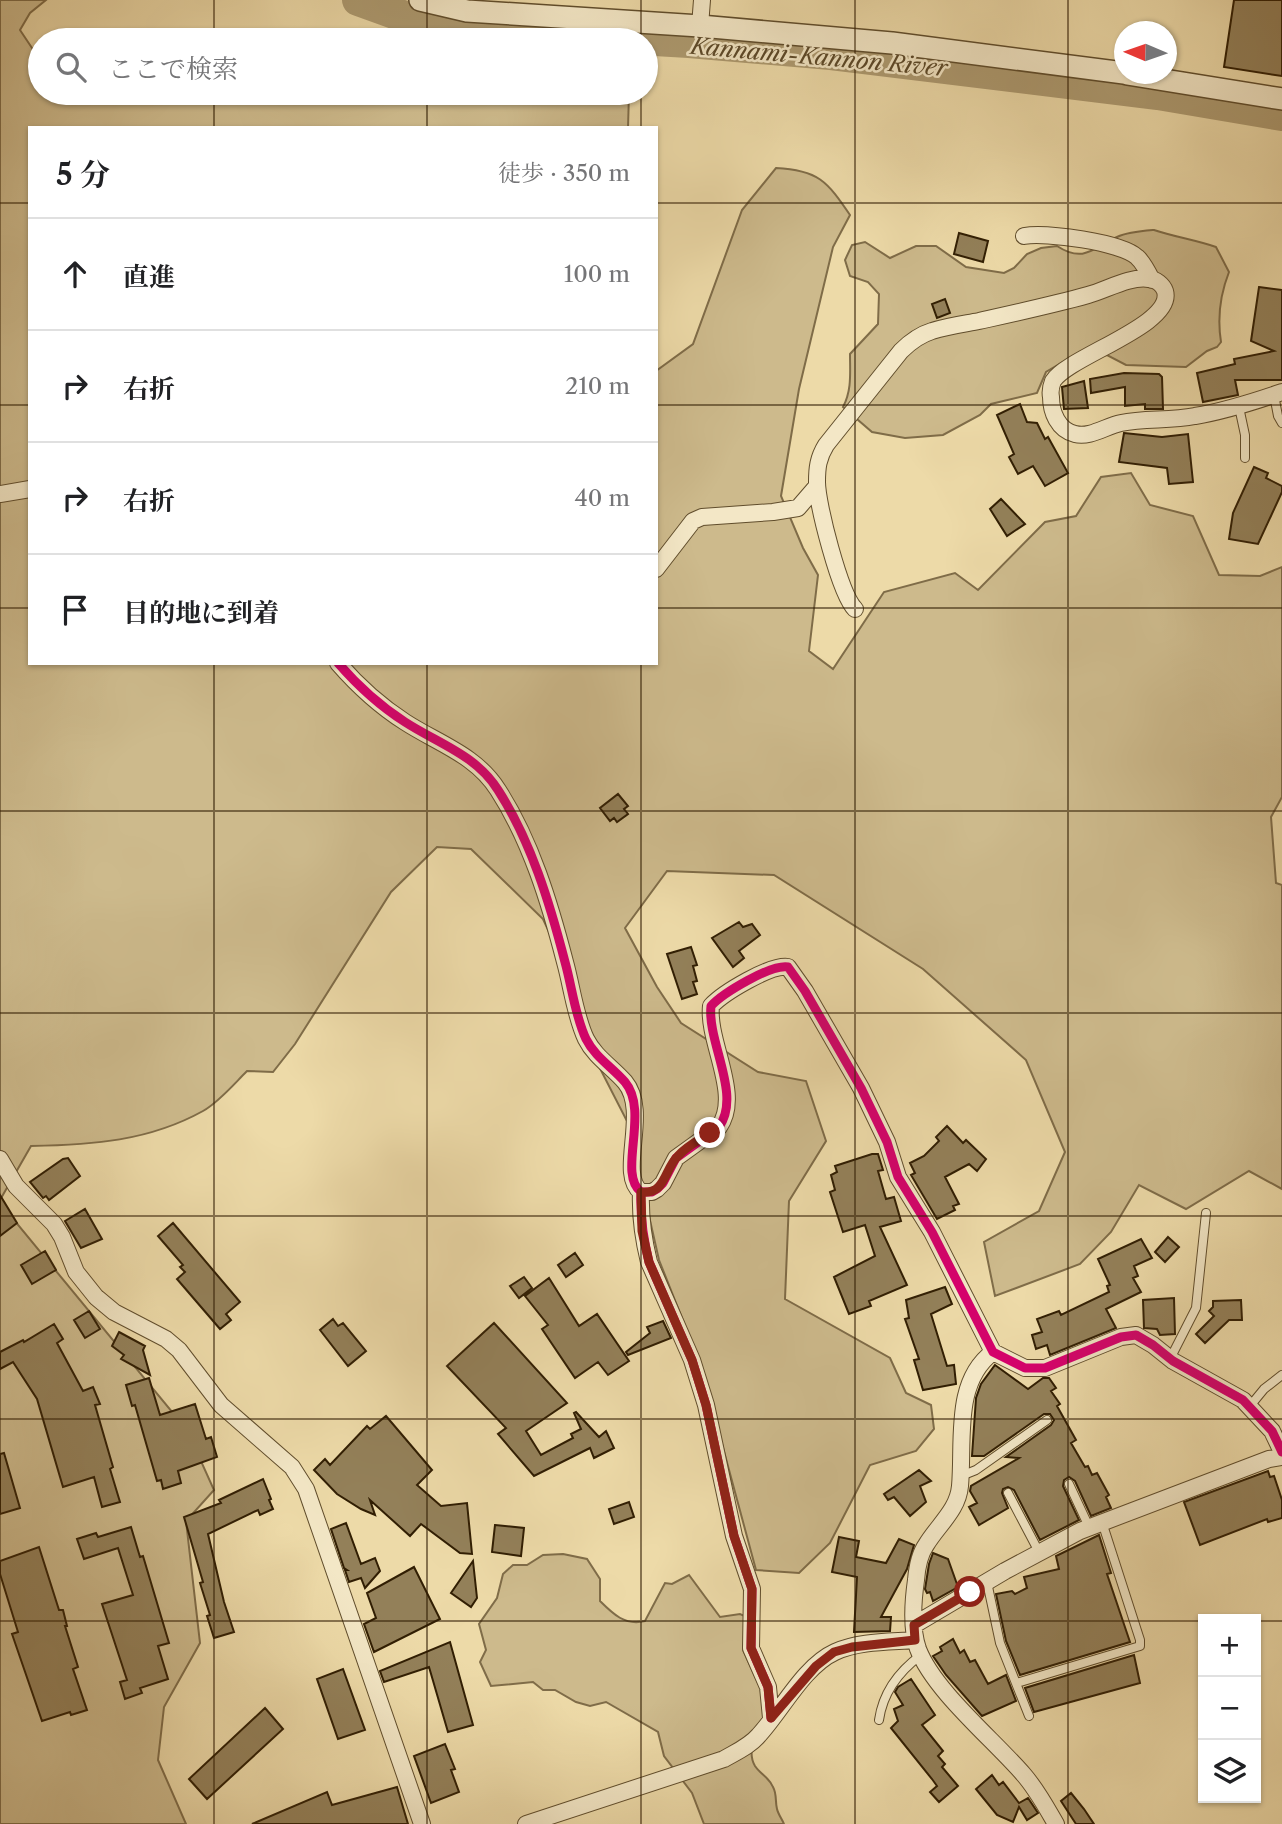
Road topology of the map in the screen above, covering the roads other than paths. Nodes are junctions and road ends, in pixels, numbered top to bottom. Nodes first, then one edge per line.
1 (420, 0) edge
2 (702, 0) edge
3 (499, 7) edge
4 (700, 26) junction
5 (1114, 71) edge
6 (1177, 82) edge
7 (1282, 99) edge
8 (1024, 236) dead end
9 (1152, 279) junction
10 (1278, 394) edge
11 (1239, 407) junction
12 (1282, 423) edge
13 (1245, 458) dead end
14 (817, 486) junction
15 (28, 489) edge
16 (0, 494) edge
17 (658, 566) edge
18 (855, 609) dead end
19 (340, 665) edge
20 (0, 1159) edge
21 (641, 1192) junction
22 (1206, 1213) dead end
23 (993, 1352) junction
24 (1170, 1359) junction
25 (1282, 1375) edge
26 (1250, 1406) junction
27 (1047, 1420) dead end
28 (1282, 1454) edge
29 (961, 1476) junction
30 (1069, 1484) dead end
31 (1008, 1493) dead end
32 (1096, 1524) junction
33 (1039, 1552) junction
34 (987, 1581) junction
35 (917, 1640) junction
36 (1017, 1683) junction
37 (1029, 1716) dead end
38 (771, 1718) junction
39 (879, 1720) dead end
40 (422, 1824) edge
41 (526, 1824) edge
42 (1056, 1824) edge

1 - 3 street
2 - 4 street
3 - 4 street
4 - 5 street
6 - 7 street
8 - 9 street
9 - 11 street
9 - 14 street
10 - 11 street
10 - 12 lane
11 - 13 lane
14 - 17 street
14 - 18 street
15 - 16 street
19 - 21 street
20 - 40 street
21 - 23 street
21 - 38 street
22 - 24 lane
23 - 24 street
23 - 29 street
24 - 26 street
25 - 26 lane
26 - 28 street
27 - 29 lane
28 - 32 street
29 - 35 street
30 - 32 lane
31 - 33 lane
32 - 33 street
32 - 36 lane
33 - 34 street
34 - 35 street
34 - 36 lane
35 - 38 street
35 - 39 lane
35 - 42 street
36 - 37 lane
38 - 41 street

